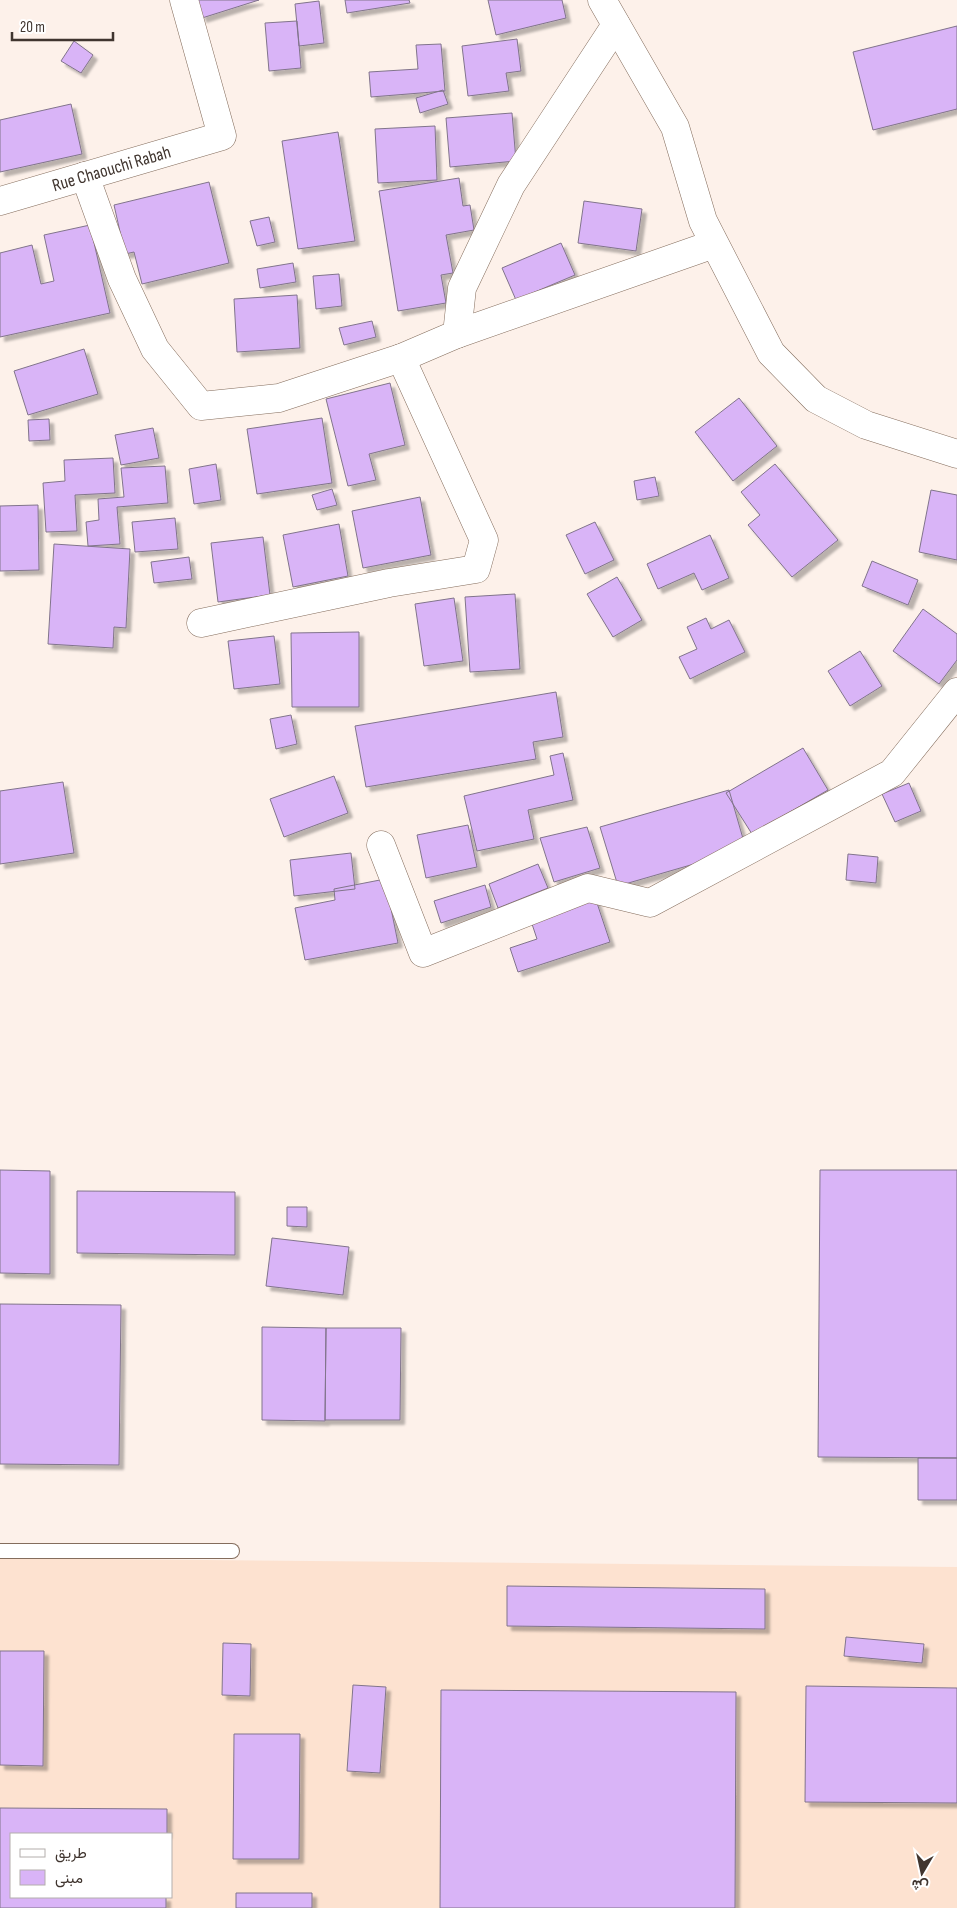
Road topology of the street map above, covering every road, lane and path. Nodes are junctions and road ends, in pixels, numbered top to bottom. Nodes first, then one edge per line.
1 (184, 0) edge
2 (602, 0) edge
3 (616, 25) junction
4 (85, 176) junction
5 (0, 201) edge
6 (714, 244) junction
7 (457, 334) junction
8 (401, 358) junction
9 (957, 454) edge
10 (201, 623) dead end
11 (957, 692) edge
12 (381, 845) dead end
13 (0, 1551) edge
14 (232, 1551) dead end

1 - 4 street, Rue Chaouchi Rabah
2 - 3 street
3 - 6 street
3 - 7 street
4 - 5 street, Rue Chaouchi Rabah
4 - 8 street
6 - 7 street
6 - 9 street
7 - 8 street
8 - 10 street
11 - 12 street
13 - 14 lane

